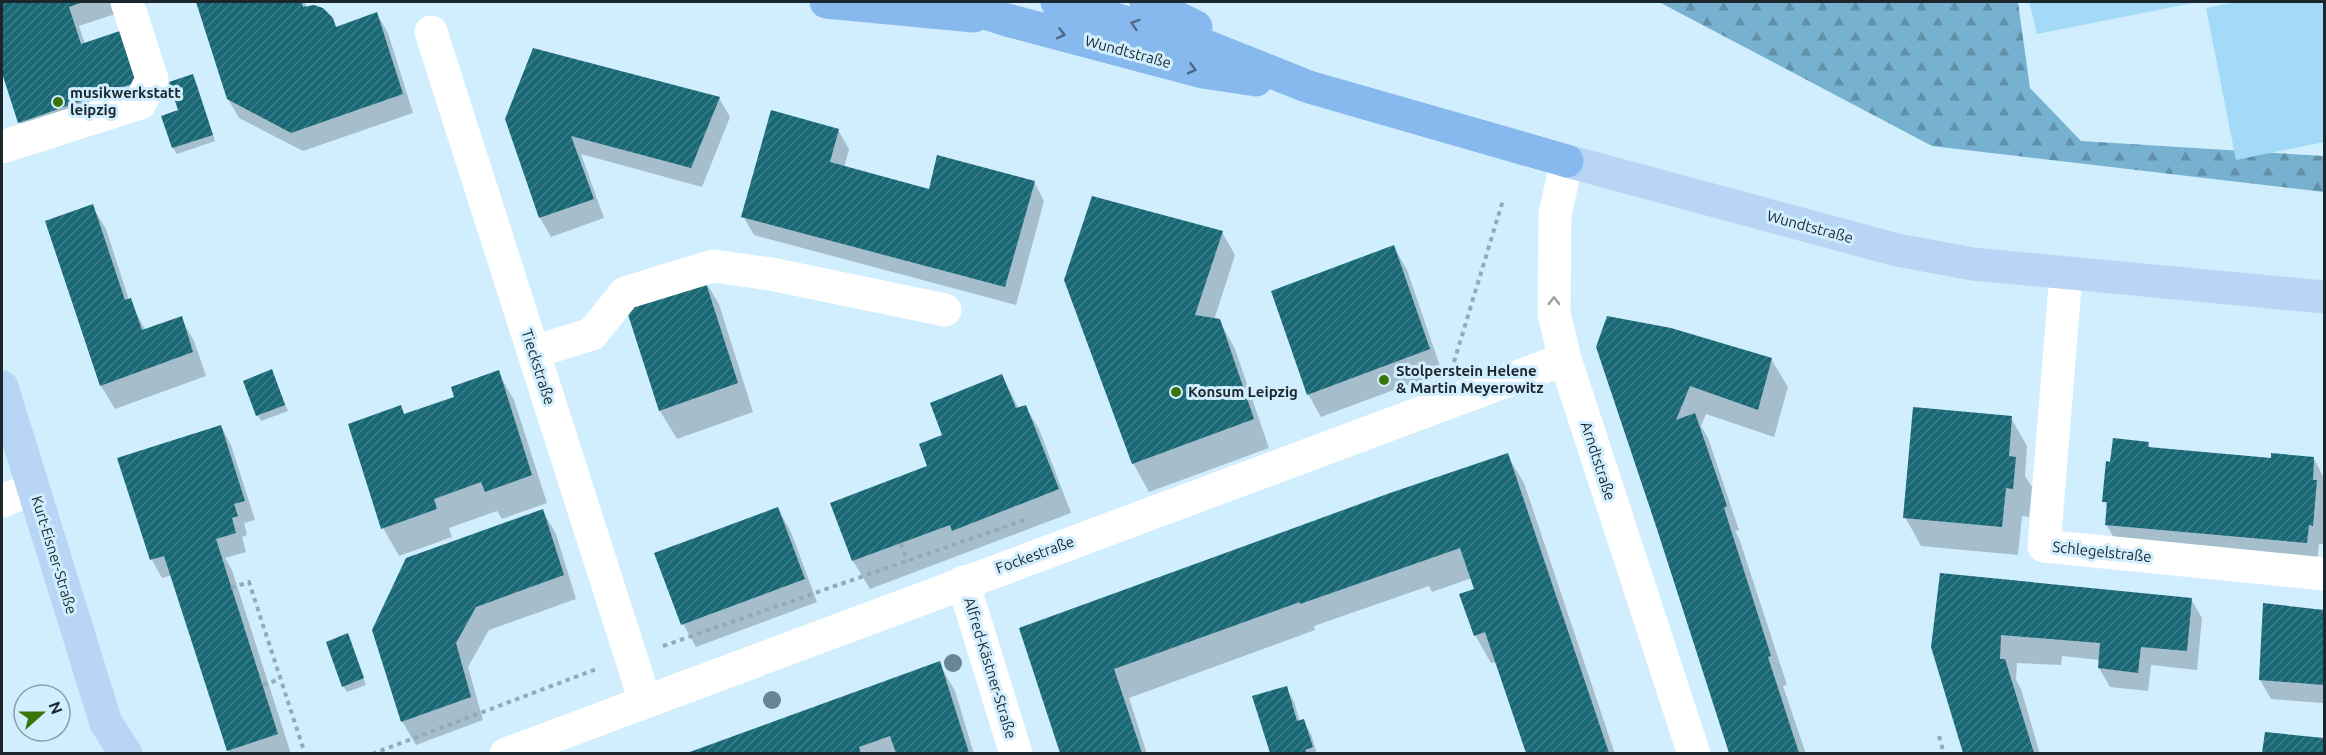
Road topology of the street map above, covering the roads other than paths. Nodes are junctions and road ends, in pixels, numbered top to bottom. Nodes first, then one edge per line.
1 (127, 2) edge
2 (826, 2) edge
3 (950, 2) edge
4 (1057, 2) edge
5 (1146, 2) edge
6 (1007, 20) junction
7 (431, 32) dead end
8 (1309, 87) junction
9 (2, 147) edge
10 (1567, 161) junction
11 (2066, 274) junction
12 (2325, 297) edge
13 (945, 310) dead end
14 (534, 352) junction
15 (1565, 358) junction
16 (2, 387) edge
17 (33, 489) junction
18 (2, 501) edge
19 (2325, 574) edge
20 (963, 582) junction
21 (645, 702) junction
22 (106, 738) edge
23 (126, 753) edge
24 (506, 753) edge
25 (1016, 753) edge
26 (1695, 753) edge

1 - 9 street
2 - 6 highway
3 - 6 highway, Wundtstraße
8 -> 4 highway, Wundtstraße
5 - 8 highway
6 -> 8 highway, Wundtstraße
7 - 14 street, Tieckstraße
8 - 10 highway, Wundtstraße
10 - 11 main road, Wundtstraße
15 -> 10 street, Arndtstraße
11 - 12 main road, Wundtstraße
11 - 19 street, Schlegelstraße
13 - 14 street
14 - 21 street, Tieckstraße
15 - 20 street, Fockestraße
15 - 26 street, Arndtstraße
16 - 17 main road, Kurt-Eisner-Straße
17 - 18 street
17 - 22 main road, Kurt-Eisner-Straße
20 - 21 street, Fockestraße
20 - 25 street, Alfred-Kästner-Straße
21 - 24 street, Fockestraße
22 - 23 main road, Kurt-Eisner-Straße

